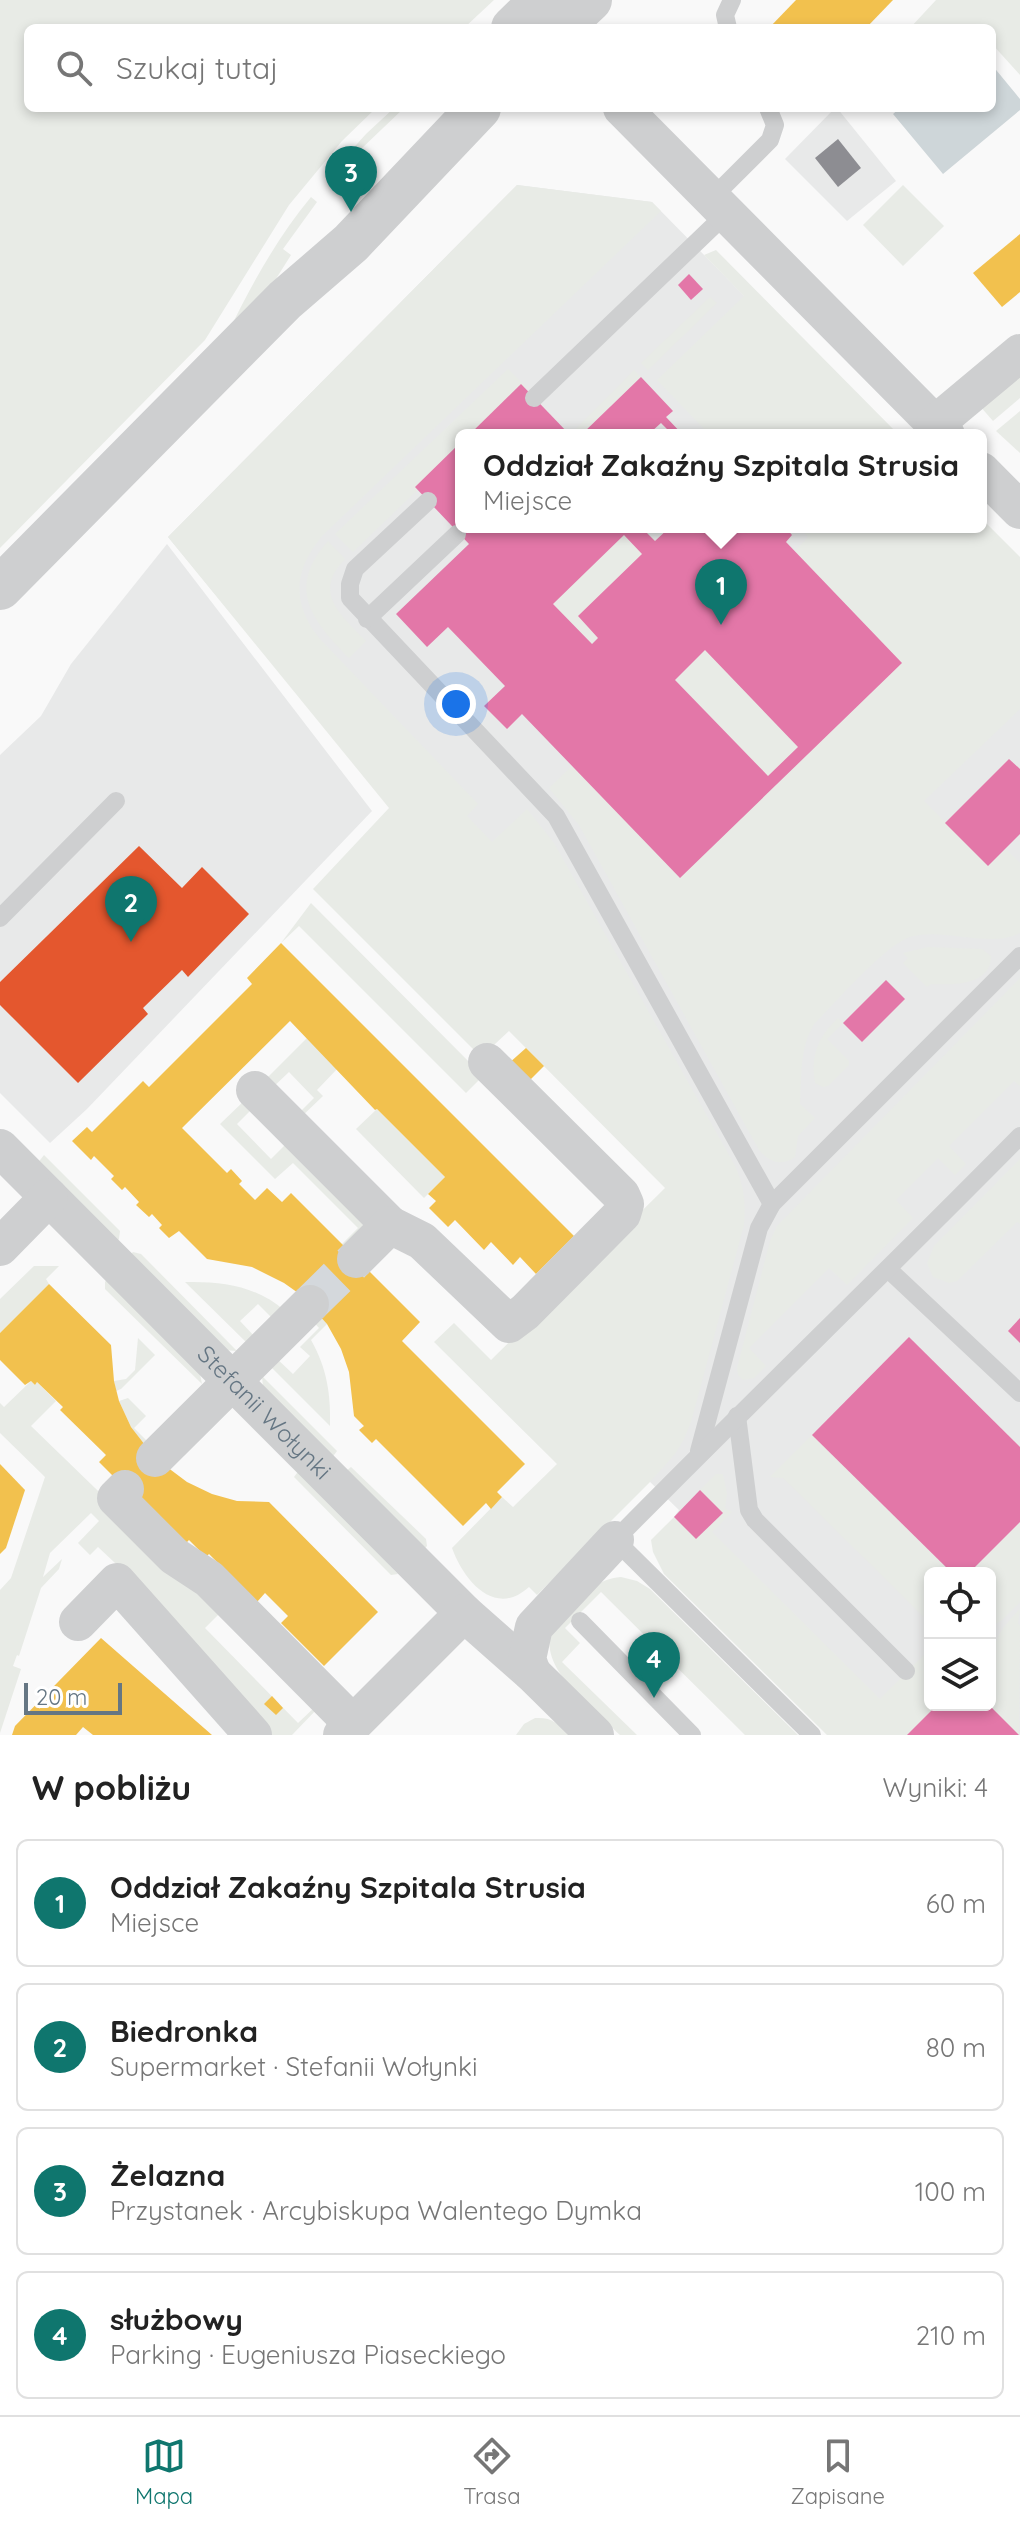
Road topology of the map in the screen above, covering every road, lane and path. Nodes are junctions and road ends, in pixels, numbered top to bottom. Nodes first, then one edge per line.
1 (590, 0) edge
2 (732, 0) edge
3 (539, 19) edge
4 (727, 24) edge
5 (434, 112) edge
6 (475, 112) edge
7 (626, 112) edge
8 (770, 112) edge
9 (720, 205) junction
10 (285, 300) junction
11 (1020, 353) edge
12 (534, 398) dead end
13 (939, 429) edge
14 (941, 429) edge
15 (987, 477) edge
16 (428, 501) dead end
17 (1020, 510) edge
18 (457, 534) dead end
19 (0, 588) edge
20 (367, 619) junction
21 (116, 801) dead end
22 (0, 918) edge
23 (1020, 956) edge
24 (487, 1062) dead end
25 (255, 1090) dead end
26 (1020, 1136) edge
27 (0, 1148) edge
28 (49, 1197) junction
29 (772, 1204) junction
30 (390, 1225) junction
31 (0, 1247) edge
32 (356, 1259) tunnel mouth
33 (889, 1270) junction
34 (310, 1304) tunnel mouth
35 (232, 1381) junction
36 (1020, 1393) edge
37 (737, 1416) junction
38 (699, 1454) junction
39 (155, 1458) dead end
40 (125, 1489) dead end
41 (615, 1540) junction
42 (464, 1613) junction
43 (580, 1621) dead end
44 (78, 1622) dead end
45 (906, 1671) dead end
46 (532, 1673) junction
47 (347, 1730) edge
48 (253, 1735) edge
49 (595, 1735) edge
50 (692, 1735) edge
51 (812, 1735) edge

1 - 3 street
2 - 4 lane
5 - 10 street
6 - 10 street
7 - 9 street
8 - 9 lane
9 - 12 lane
9 - 13 street
10 - 19 street
11 - 14 street
15 - 17 street
16 - 20 lane
18 - 20 lane
20 - 29 lane
21 - 22 lane
23 - 29 lane
24 - 30 street
25 - 30 street
26 - 33 lane
27 - 28 street, Stefanii Wołynki
28 - 31 street
28 - 35 street, Stefanii Wołynki
29 - 38 lane
30 - 32 street
33 - 36 lane
33 - 37 lane
34 - 35 street
35 - 39 street
35 - 42 street, Stefanii Wołynki
37 - 38 lane
37 - 45 lane
38 - 41 lane
40 - 47 street
41 - 46 street
41 - 51 lane
42 - 46 street, Stefanii Wołynki
42 - 47 street
43 - 50 lane
44 - 48 street
46 - 49 street, Stefanii Wołynki

